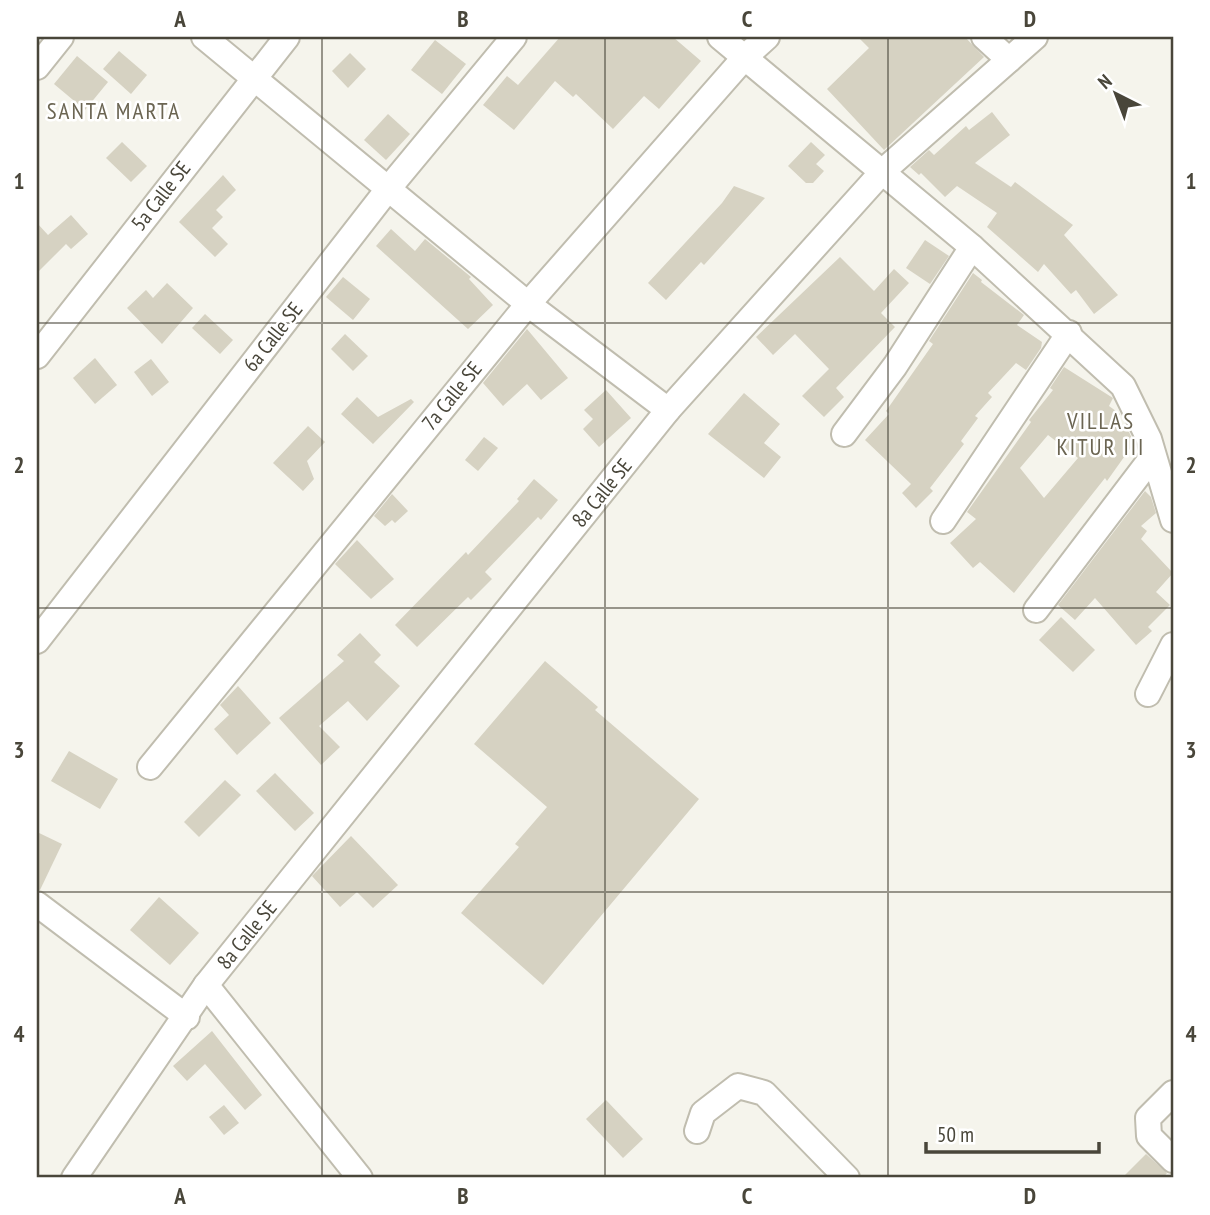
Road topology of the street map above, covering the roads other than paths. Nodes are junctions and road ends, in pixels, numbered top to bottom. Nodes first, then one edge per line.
1 (61, 37) edge
2 (204, 37) edge
3 (287, 37) edge
4 (514, 37) edge
5 (720, 37) edge
6 (768, 37) edge
7 (984, 37) edge
8 (1035, 37) edge
9 (745, 57) junction
10 (1009, 60) junction
11 (37, 67) edge
12 (253, 78) junction
13 (883, 171) junction
14 (388, 189) junction
15 (972, 247) junction
16 (528, 304) junction
17 (1069, 333) junction
18 (37, 356) edge
19 (668, 410) junction
20 (844, 433) dead end
21 (1153, 456) junction
22 (1173, 520) edge
23 (943, 521) dead end
24 (1036, 610) dead end
25 (37, 642) edge
26 (1173, 645) edge
27 (1148, 694) dead end
28 (150, 767) dead end
29 (37, 904) edge
30 (206, 985) junction
31 (187, 1017) junction
32 (1173, 1093) edge
33 (698, 1131) dead end
34 (1173, 1160) edge
35 (74, 1178) edge
36 (360, 1178) edge
37 (846, 1178) edge

1 - 11 street
2 - 12 street
3 - 12 street, 5a Calle SE
4 - 14 street, 6a Calle SE
5 - 9 street
6 - 9 street, 7a Calle SE
7 - 10 street
8 - 10 street, 8a Calle SE
9 - 13 street
9 - 16 street, 7a Calle SE
10 - 13 street, 8a Calle SE
12 - 14 street
12 - 18 street, 5a Calle SE
13 - 15 street
13 - 19 street, 8a Calle SE
14 - 16 street
14 - 25 street, 6a Calle SE
15 - 17 street
15 - 20 street
16 - 19 street
16 - 28 street, 7a Calle SE
17 - 21 street
17 - 23 street
19 - 30 street, 8a Calle SE
21 - 22 street
21 - 24 street
26 - 27 street
29 - 31 street
30 - 31 street, 8a Calle SE
30 - 36 street
31 - 35 street, 8a Calle SE
32 - 34 street
33 - 37 street

